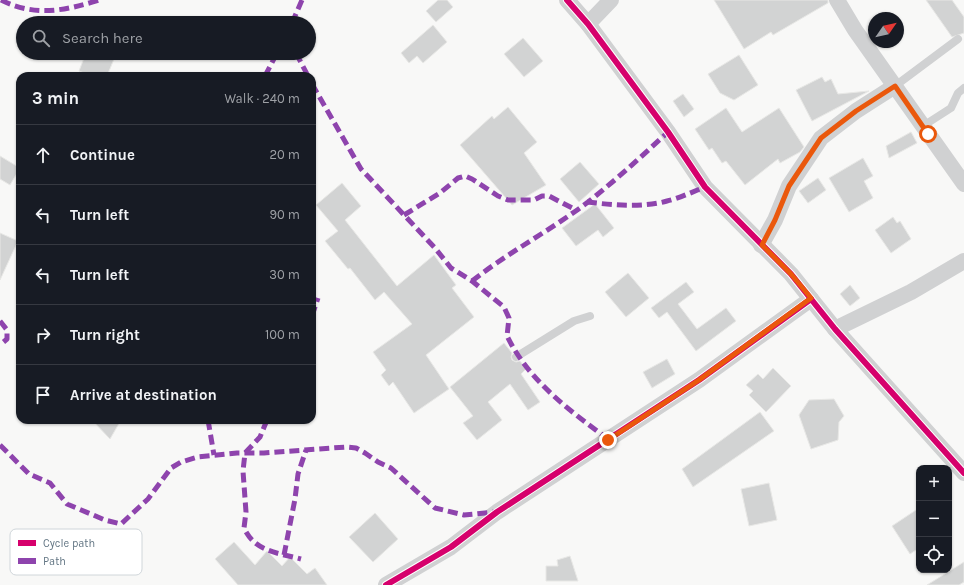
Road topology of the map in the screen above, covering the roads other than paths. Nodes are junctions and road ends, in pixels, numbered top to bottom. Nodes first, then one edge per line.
1 (568, 0) edge
2 (611, 0) edge
3 (837, 0) edge
4 (588, 24) junction
5 (958, 39) dead end
6 (895, 86) junction
7 (964, 88) edge
8 (923, 126) junction
9 (964, 184) edge
10 (762, 245) junction
11 (964, 261) edge
12 (811, 298) junction
13 (590, 316) dead end
14 (835, 329) junction
15 (516, 357) dead end
16 (964, 473) edge
17 (386, 585) edge

1 - 4 street
2 - 4 street
3 - 6 street
4 - 10 street
5 - 6 lane
6 - 8 street
6 - 10 street
7 - 8 lane
8 - 9 street
10 - 12 street
11 - 14 street
12 - 14 street
12 - 17 street
13 - 15 lane
14 - 16 street

